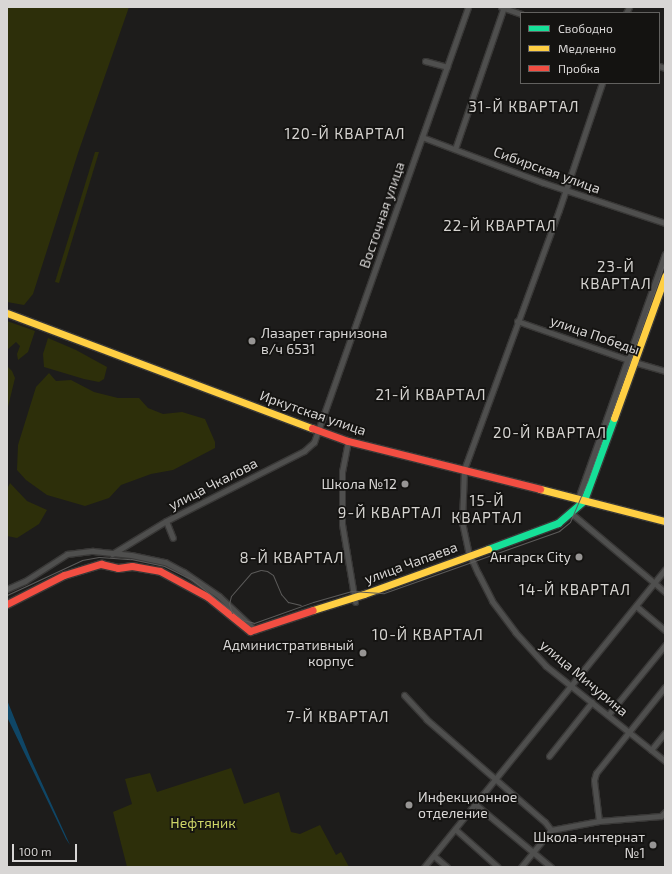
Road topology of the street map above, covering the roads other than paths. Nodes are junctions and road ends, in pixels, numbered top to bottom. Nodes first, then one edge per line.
1 (468, 7) edge
2 (503, 7) edge
3 (520, 14) edge
4 (425, 61) dead end
5 (447, 67) junction
6 (602, 84) edge
7 (422, 137) junction
8 (454, 149) junction
9 (566, 190) junction
10 (665, 223) edge
11 (665, 254) edge
12 (665, 276) edge
13 (7, 313) edge
14 (518, 321) junction
15 (631, 361) junction
16 (665, 371) edge
17 (318, 430) junction
18 (348, 441) junction
19 (464, 470) junction
20 (581, 499) junction
21 (573, 510) junction
22 (166, 521) junction
23 (665, 521) edge
24 (173, 538) dead end
25 (112, 554) junction
26 (470, 556) junction
27 (665, 569) edge
28 (654, 584) junction
29 (7, 589) edge
30 (665, 592) edge
31 (354, 600) junction
32 (7, 604) edge
33 (636, 606) junction
34 (252, 630) junction
35 (665, 630) edge
36 (665, 645) edge
37 (571, 684) junction
38 (665, 687) edge
39 (404, 695) dead end
40 (592, 702) junction
41 (608, 715) junction
42 (628, 731) junction
43 (665, 733) edge
44 (651, 750) junction
45 (548, 756) dead end
46 (665, 761) edge
47 (495, 778) junction
48 (474, 804) junction
49 (665, 812) edge
50 (599, 821) junction
51 (455, 829) junction
52 (551, 830) junction
53 (533, 852) junction
54 (434, 856) junction
55 (424, 867) edge
56 (447, 867) edge
57 (498, 867) edge
58 (521, 867) edge
59 (551, 867) edge

1 - 5 street, Восточная улица
2 - 3 street
2 - 8 street
4 - 5 street
5 - 7 street, Восточная улица
6 - 9 street, улица Мичурина
7 - 8 street, Сибирская улица
7 - 17 street, Восточная улица
8 - 9 street, Сибирская улица
9 - 10 street, Сибирская улица
9 - 14 street, улица Мичурина
11 - 15 street
12 - 15 street
13 - 17 street, Иркутская улица
14 - 15 street, улица Победы
14 - 19 street, улица Мичурина
15 - 16 street, улица Победы
15 - 20 street
17 - 18 street, Иркутская улица
17 - 22 street, улица Чкалова
18 - 19 street, Иркутская улица
18 - 31 street
19 - 20 street, Иркутская улица
19 - 26 street, улица Мичурина
20 - 21 street, улица Чапаева
20 - 23 street, Иркутская улица
21 - 26 street, улица Чапаева
21 - 28 street
22 - 24 street
22 - 25 street, улица Чкалова
25 - 29 street
25 - 34 street
26 - 31 street, улица Чапаева
26 - 37 street, улица Мичурина
27 - 28 street
28 - 30 street
28 - 33 street
31 - 34 street, улица Чапаева
32 - 34 street
33 - 35 street
33 - 37 street
36 - 41 street
37 - 40 street, улица Мичурина
37 - 47 street
38 - 42 street
39 - 47 street
40 - 41 street, улица Мичурина
40 - 45 street
41 - 42 street, улица Мичурина
42 - 44 street, улица Мичурина
42 - 50 street
43 - 44 street
44 - 46 street, улица Мичурина
47 - 48 street
47 - 52 street
48 - 51 street
48 - 53 street
49 - 50 street
50 - 52 street
51 - 54 street
51 - 57 street
52 - 53 street
53 - 58 street
53 - 59 street
54 - 55 street
54 - 56 street

